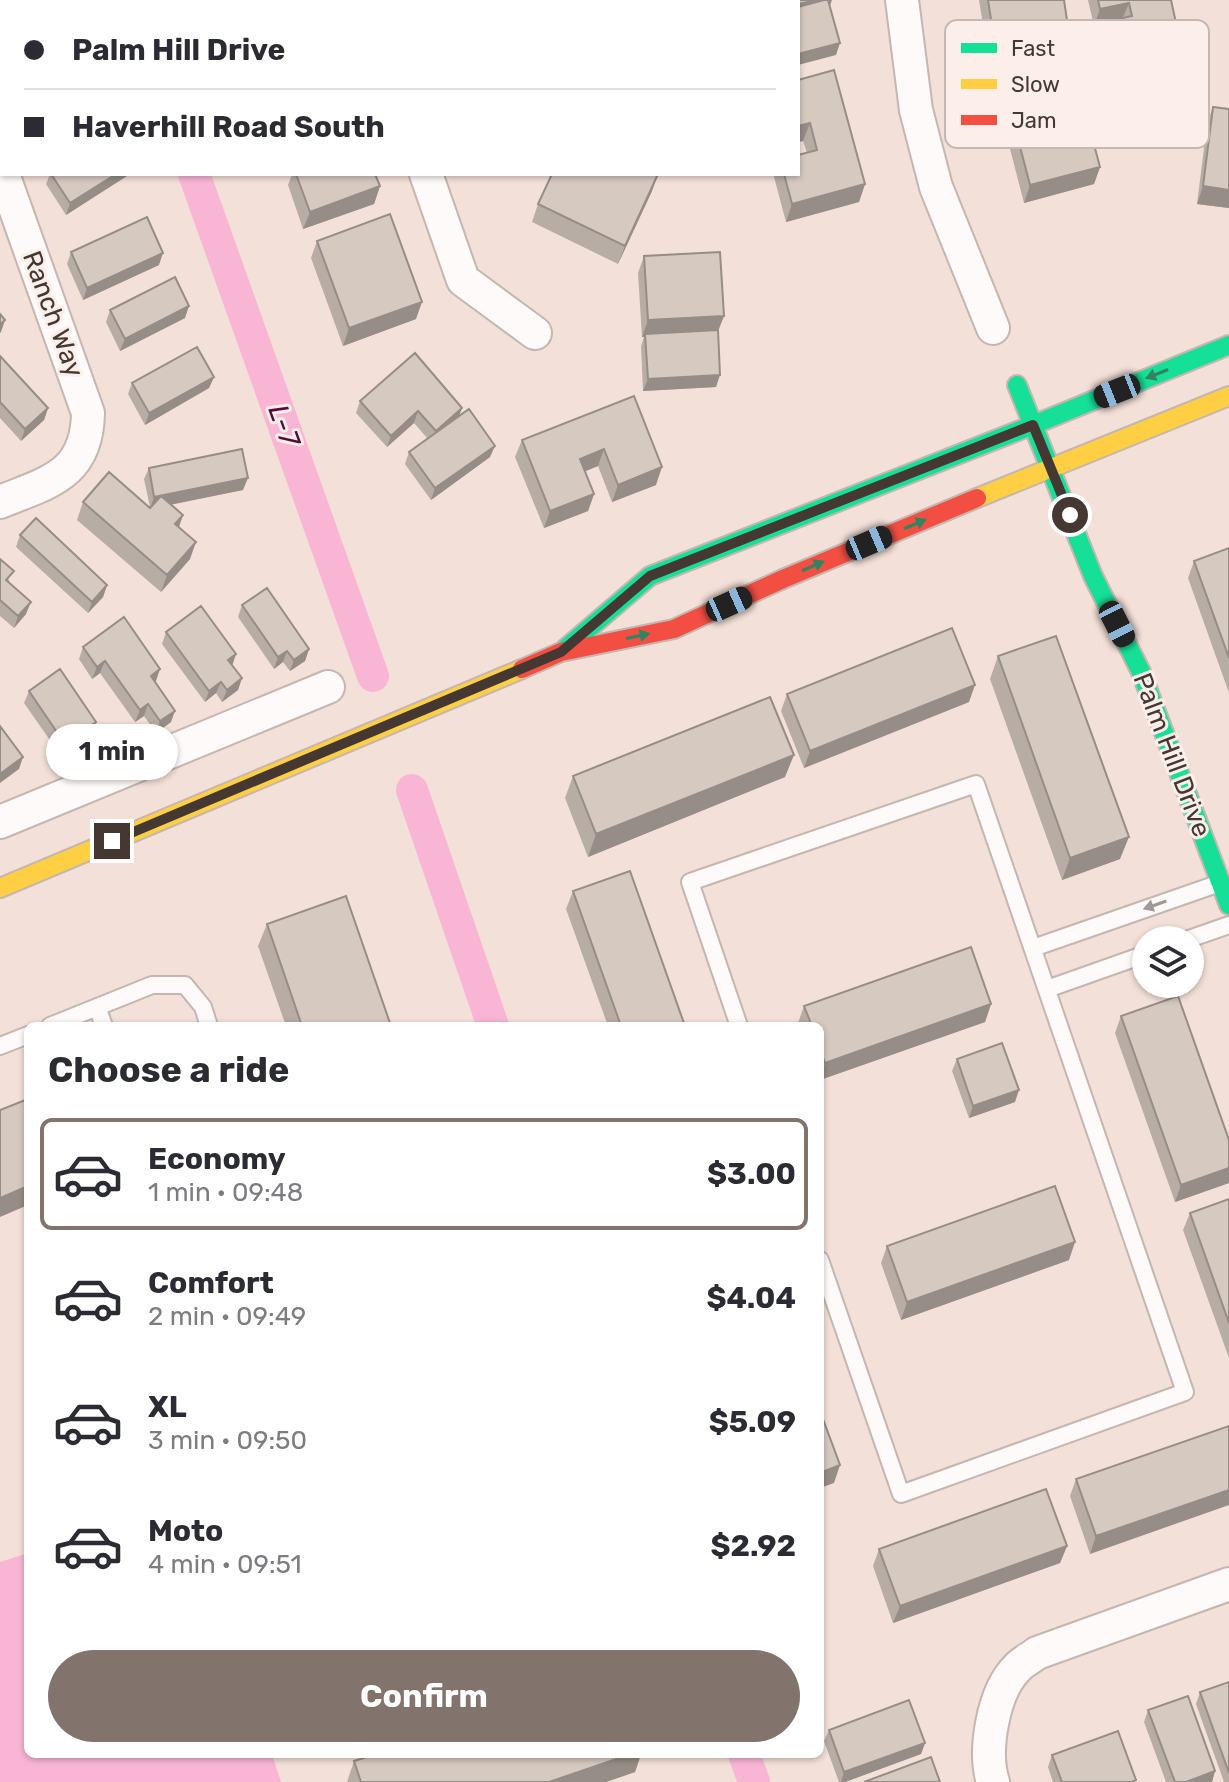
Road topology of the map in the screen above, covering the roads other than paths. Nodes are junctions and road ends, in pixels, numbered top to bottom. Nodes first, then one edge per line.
1 (902, 0) edge
2 (427, 176) edge
3 (3, 178) edge
4 (993, 328) dead end
5 (535, 333) dead end
6 (1229, 345) edge
7 (1017, 385) dead end
8 (1229, 396) edge
9 (1033, 425) junction
10 (1051, 467) junction
11 (0, 502) edge
12 (561, 652) junction
13 (328, 687) dead end
14 (0, 822) edge
15 (1225, 881) edge
16 (0, 888) edge
17 (1229, 905) edge
18 (1229, 925) edge
19 (1204, 934) edge
20 (1033, 948) junction
21 (1132, 959) edge
22 (1047, 989) junction
23 (97, 1007) junction
24 (60, 1022) edge
25 (103, 1022) edge
26 (208, 1022) edge
27 (738, 1022) edge
28 (24, 1037) edge
29 (0, 1046) edge
30 (824, 1272) edge
31 (1229, 1584) edge
32 (993, 1782) edge

1 - 4 street
2 - 5 street
3 - 11 street, Ranch Way
6 -> 9 street
7 - 9 street, Palm Hill Drive
8 - 10 street
9 - 10 street, Palm Hill Drive
9 - 12 street
12 -> 10 street
10 - 15 street, Palm Hill Drive
12 - 16 street
13 - 14 street
15 - 17 street, Palm Hill Drive
15 -> 20 lane
18 - 19 lane
20 - 22 lane
20 - 27 lane
21 - 22 lane
22 - 30 lane
23 - 24 lane
23 - 25 lane
23 - 26 lane
28 - 29 lane
31 - 32 street

